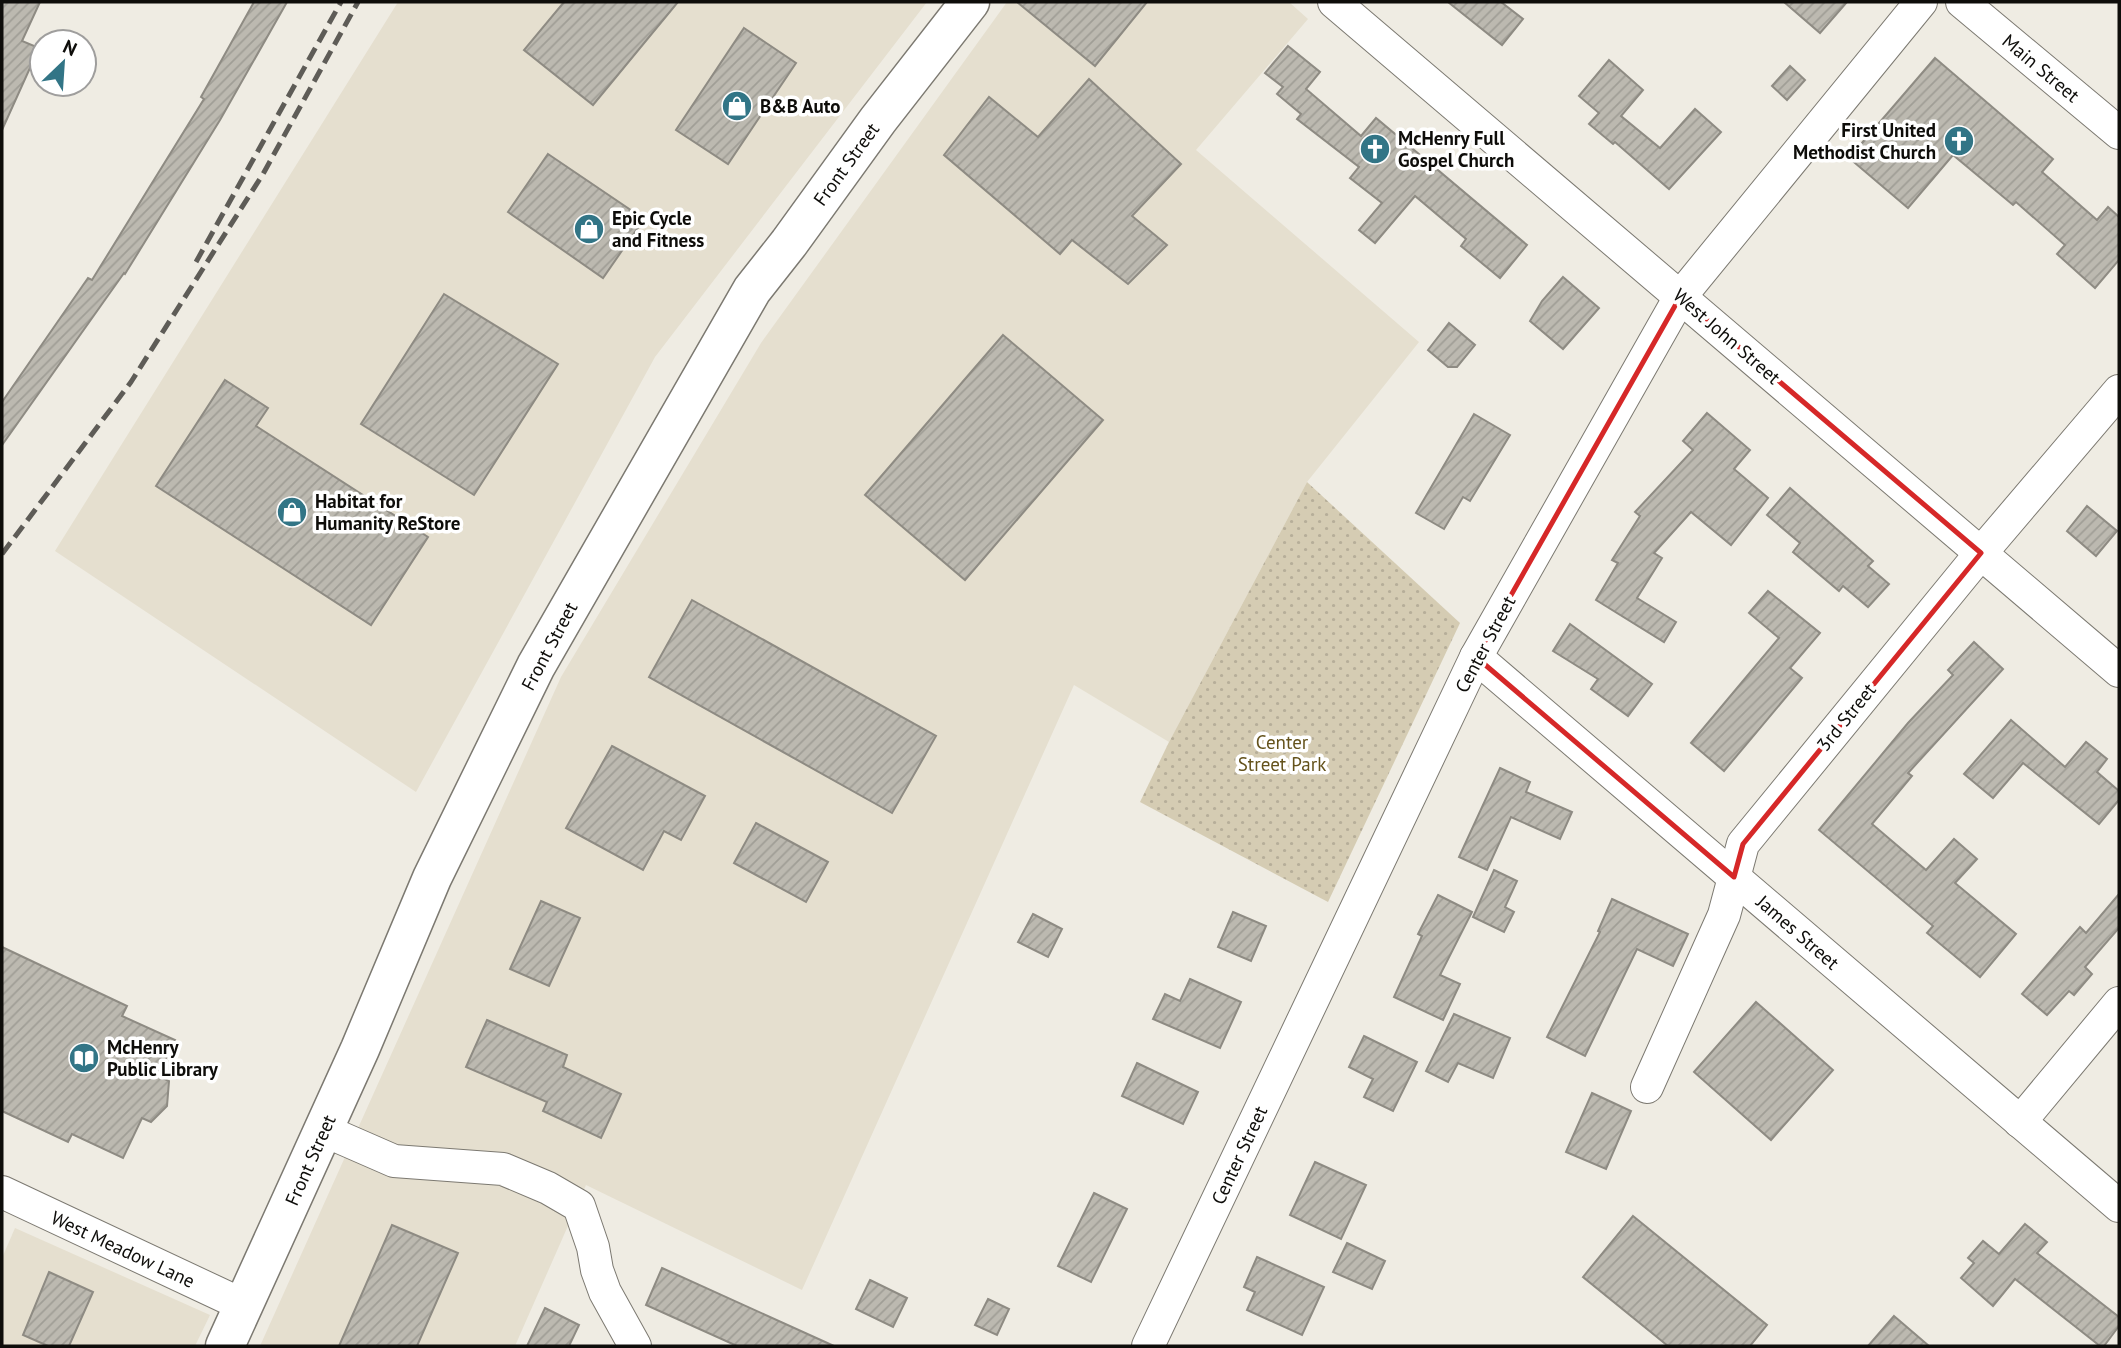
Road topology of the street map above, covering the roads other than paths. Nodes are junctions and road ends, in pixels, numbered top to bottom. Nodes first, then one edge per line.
1 (970, 2) edge
2 (1334, 2) edge
3 (1921, 2) edge
4 (1962, 2) edge
5 (2119, 133) edge
6 (1680, 297) junction
7 (2119, 391) edge
8 (1981, 553) junction
9 (1476, 657) junction
10 (2119, 671) edge
11 (1734, 877) junction
12 (2119, 1003) edge
13 (1647, 1087) dead end
14 (2020, 1122) junction
15 (323, 1130) junction
16 (2, 1192) edge
17 (2119, 1206) edge
18 (243, 1305) junction
19 (225, 1346) edge
20 (635, 1346) edge
21 (1148, 1346) edge

1 - 15 main road, Front Street
2 - 6 street, West John Street
3 - 6 street, Center Street
4 - 5 street, Main Street
6 - 8 street, West John Street
6 - 9 street, Center Street
7 - 8 street, 3rd Street
8 - 10 street, West John Street
8 - 11 street, 3rd Street
9 - 11 street, James Street
9 - 21 street, Center Street
11 - 13 street, 3rd Street
11 - 14 street, James Street
12 - 14 street
14 - 17 street, James Street
15 - 18 main road, Front Street
15 - 20 street
16 - 18 street, West Meadow Lane
18 - 19 main road, Front Street

